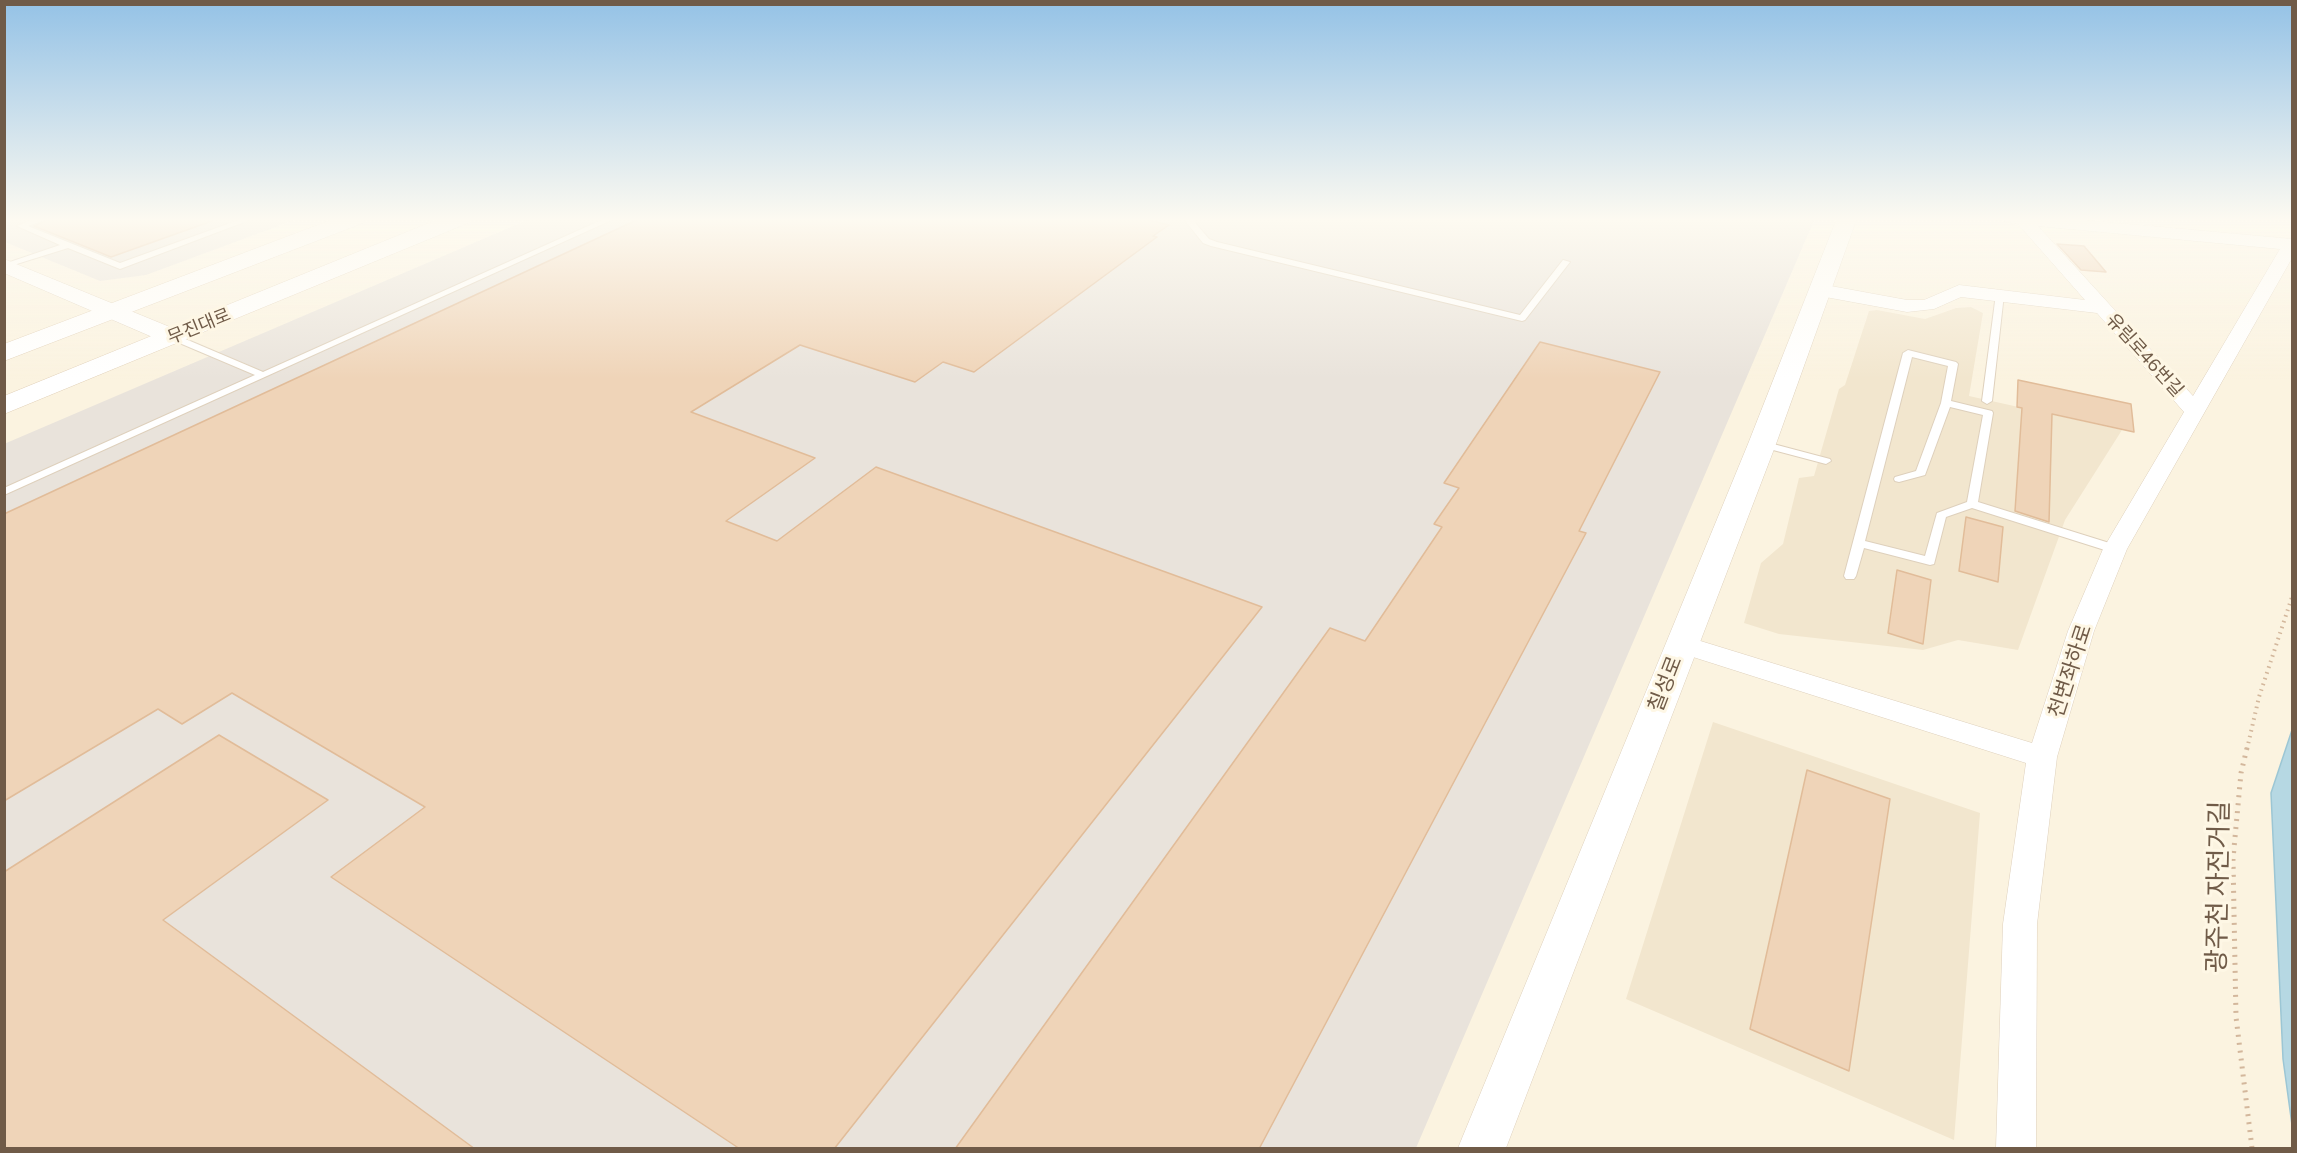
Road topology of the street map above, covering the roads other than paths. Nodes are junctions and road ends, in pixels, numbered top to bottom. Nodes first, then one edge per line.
1 (19, 272) edge
2 (214, 272) edge
3 (331, 272) edge
4 (492, 272) edge
5 (1330, 272) edge
6 (1558, 272) edge
7 (1827, 272) edge
8 (2069, 272) edge
9 (2277, 272) edge
10 (1820, 290) junction
11 (2000, 294) junction
12 (2102, 308) junction
13 (112, 311) junction
14 (172, 338) junction
15 (4, 353) edge
16 (263, 375) junction
17 (1987, 401) dead end
18 (1946, 402) junction
19 (4, 406) edge
20 (2196, 412) junction
21 (1761, 444) junction
22 (1826, 460) dead end
23 (1899, 479) dead end
24 (4, 492) edge
25 (1972, 504) junction
26 (1859, 543) junction
27 (2115, 549) junction
28 (1850, 576) dead end
29 (1681, 644) junction
30 (2042, 757) junction
31 (1482, 1149) edge
32 (2016, 1149) edge

1 - 13 street
2 - 13 main road
3 - 14 main road, 무진대로
4 - 16 lane
5 - 6 lane
7 - 10 street, 칠성로
8 - 12 street, 유림로46번길
9 - 20 street, 천변좌하로
10 - 11 street
10 - 21 street, 칠성로
11 - 12 street
11 - 17 lane
12 - 20 street, 유림로46번길
13 - 14 street
13 - 15 main road
14 - 16 lane
14 - 19 main road, 무진대로
16 - 24 lane
18 - 23 lane
18 - 25 lane
18 - 26 lane
20 - 27 street, 천변좌하로
21 - 22 lane
21 - 29 street, 칠성로
25 - 26 lane
25 - 27 lane
26 - 28 lane
27 - 30 street, 천변좌하로
29 - 30 street
29 - 31 street, 칠성로
30 - 32 street, 천변좌하로

